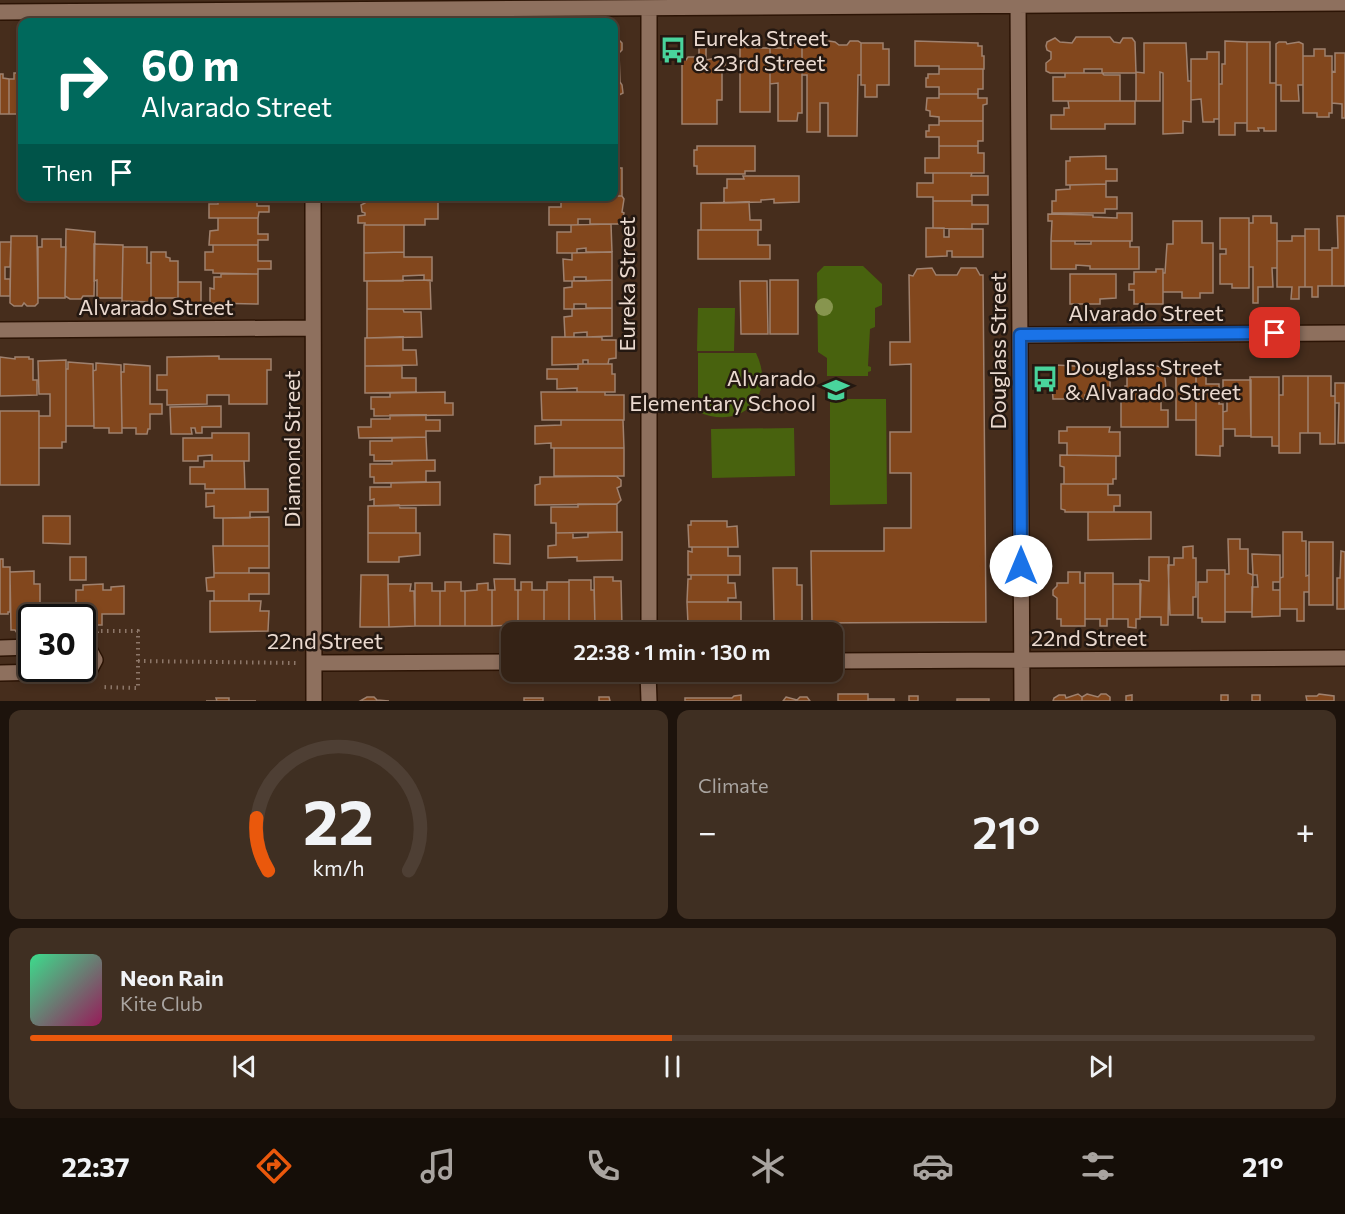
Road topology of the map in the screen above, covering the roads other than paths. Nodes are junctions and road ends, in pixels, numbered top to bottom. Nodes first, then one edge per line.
1 (1018, 3) edge
2 (1345, 3) edge
3 (649, 8) junction
4 (312, 11) edge
5 (0, 12) edge
6 (313, 201) edge
7 (313, 328) junction
8 (0, 330) edge
9 (1345, 333) edge
10 (1020, 335) junction
11 (649, 622) edge
12 (18, 647) edge
13 (0, 648) edge
14 (1345, 658) edge
15 (1022, 660) junction
16 (843, 661) edge
17 (501, 662) edge
18 (314, 663) junction
19 (0, 673) edge
20 (18, 673) edge
21 (648, 682) edge
22 (314, 701) edge
23 (649, 701) edge
24 (1022, 701) edge

1 - 2 street
1 - 3 street
1 - 10 street, Douglass Street
3 - 4 street
3 - 11 street, Eureka Street
4 - 5 street
6 - 7 street, Diamond Street
7 - 8 street, Alvarado Street
7 - 18 street, Diamond Street
9 - 10 street, Alvarado Street
10 - 15 street, Douglass Street
12 - 13 street
14 - 15 street, 22nd Street
15 - 16 street, 22nd Street
15 - 24 street, Douglass Street
17 - 18 street, 22nd Street
18 - 22 street, Diamond Street
19 - 20 street
21 - 23 street

